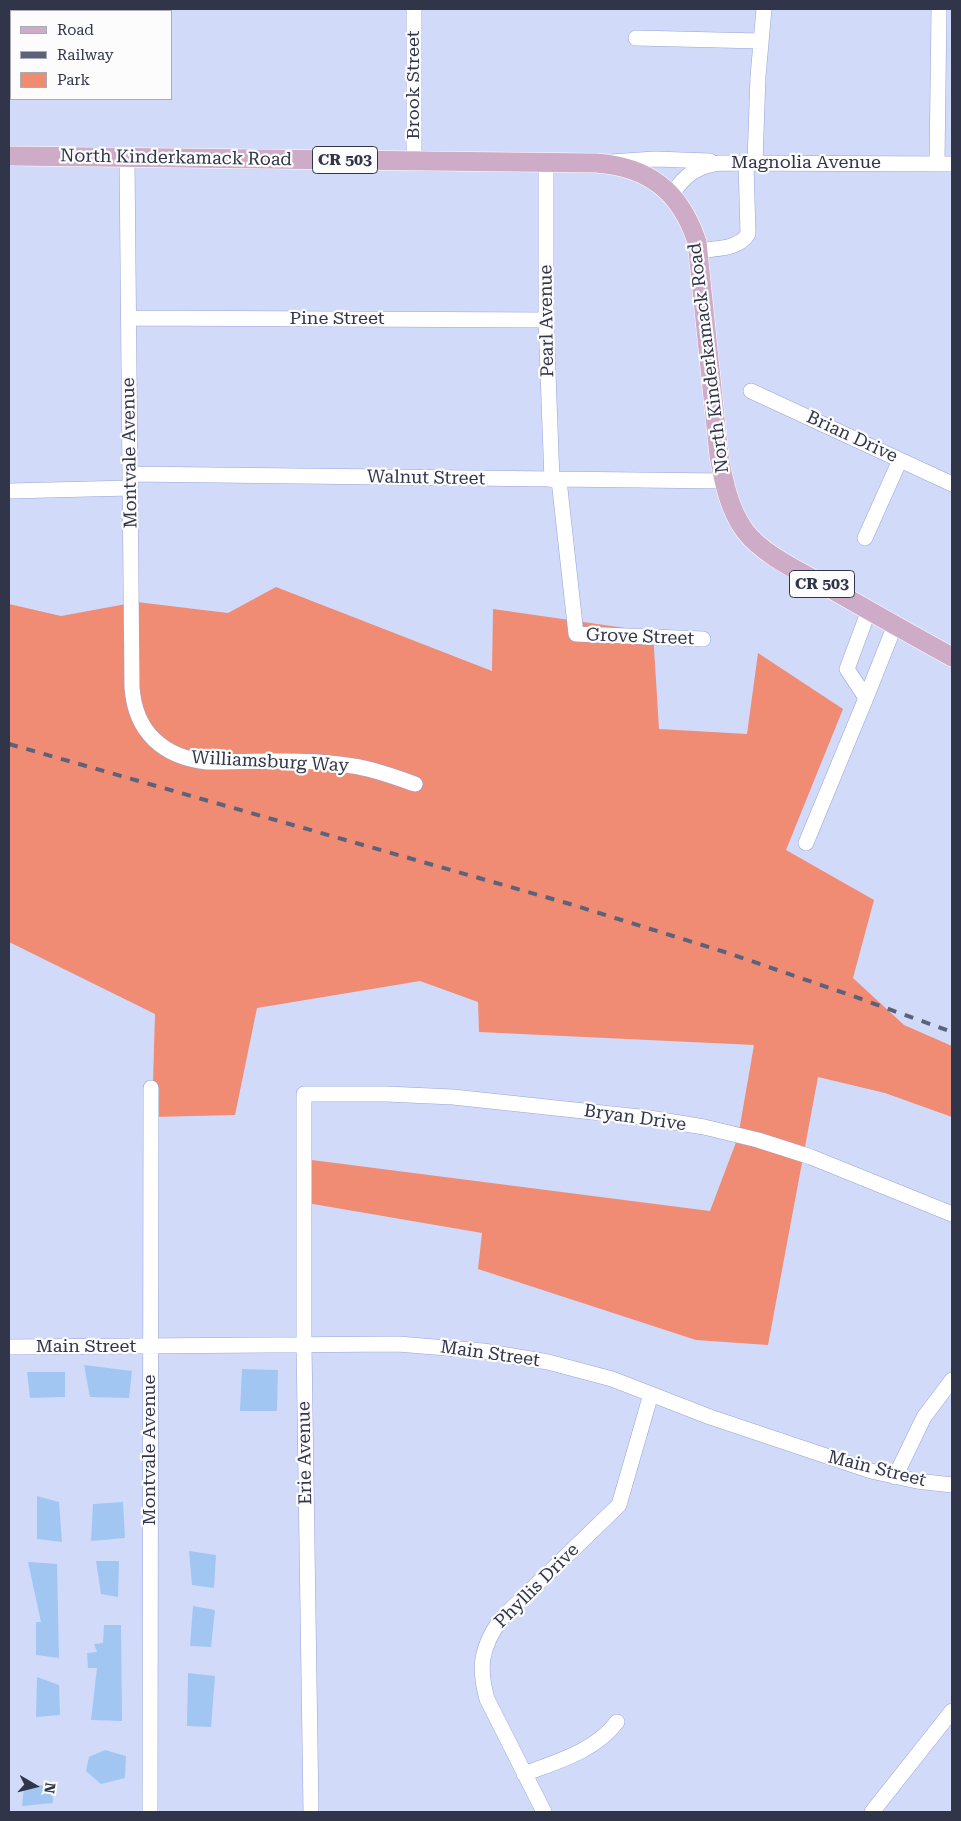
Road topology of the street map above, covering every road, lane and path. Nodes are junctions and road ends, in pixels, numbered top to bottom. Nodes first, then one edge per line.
1 (414, 9) edge
2 (764, 9) edge
3 (939, 9) edge
4 (636, 38) dead end
5 (760, 40) junction
6 (9, 156) edge
7 (127, 158) junction
8 (414, 161) junction
9 (747, 162) junction
10 (546, 163) junction
11 (596, 163) junction
12 (945, 163) edge
13 (672, 195) junction
14 (698, 251) junction
15 (128, 318) junction
16 (546, 320) junction
17 (751, 391) dead end
18 (900, 460) junction
19 (556, 480) junction
20 (130, 481) junction
21 (723, 481) junction
22 (952, 484) edge
23 (9, 491) edge
24 (864, 538) dead end
25 (869, 610) junction
26 (896, 625) junction
27 (576, 634) joint
28 (703, 639) dead end
29 (952, 657) edge
30 (866, 698) junction
31 (156, 742) joint
32 (415, 784) dead end
33 (806, 843) dead end
34 (151, 1088) dead end
35 (304, 1094) joint
36 (952, 1214) edge
37 (304, 1345) junction
38 (150, 1346) junction
39 (9, 1347) edge
40 (952, 1380) edge
41 (651, 1394) junction
42 (895, 1477) junction
43 (952, 1485) edge
44 (952, 1711) edge
45 (617, 1722) dead end
46 (524, 1774) junction
47 (150, 1812) edge
48 (311, 1812) edge
49 (544, 1812) edge
50 (872, 1812) edge

1 - 8 street, Brook Street
2 - 5 street
3 - 12 street
4 - 5 street
5 - 9 street
6 - 7 main road, North Kinderkamack Road / CR 503
7 - 8 main road, North Kinderkamack Road / CR 503
7 - 15 street, Montvale Avenue
8 - 10 main road, North Kinderkamack Road / CR 503
9 - 11 street
9 - 12 street, Magnolia Avenue
9 - 13 street, Magnolia Avenue
9 - 14 street
10 - 11 main road, North Kinderkamack Road / CR 503
10 - 16 street, Pearl Avenue
11 - 13 main road, North Kinderkamack Road / CR 503
13 - 14 main road, North Kinderkamack Road / CR 503
14 - 21 main road, North Kinderkamack Road / CR 503
15 - 16 street, Pine Street
15 - 20 street, Montvale Avenue
16 - 19 street, Pearl Avenue
17 - 18 street, Brian Drive
18 - 22 street, Brian Drive
18 - 24 street
19 - 20 street, Walnut Street
19 - 21 street, Walnut Street
19 - 27 street, Pearl Avenue
20 - 23 street, Walnut Street
20 - 31 street, Montvale Avenue
21 - 25 main road, North Kinderkamack Road / CR 503
25 - 26 main road, North Kinderkamack Road / CR 503
25 - 30 street
26 - 29 main road, North Kinderkamack Road / CR 503
26 - 30 street
27 - 28 street, Grove Street
30 - 33 street
31 - 32 street, Williamsburg Way
34 - 38 street, Montvale Avenue
35 - 36 street, Bryan Drive
35 - 37 street, Erie Avenue
37 - 38 street, Main Street
37 - 41 street, Main Street
37 - 48 street, Erie Avenue
38 - 39 street, Main Street
38 - 47 street, Montvale Avenue
40 - 42 street
41 - 42 street, Main Street
41 - 46 street, Phyllis Drive
42 - 43 street, Main Street
44 - 50 street
45 - 46 street
46 - 49 street, Phyllis Drive

